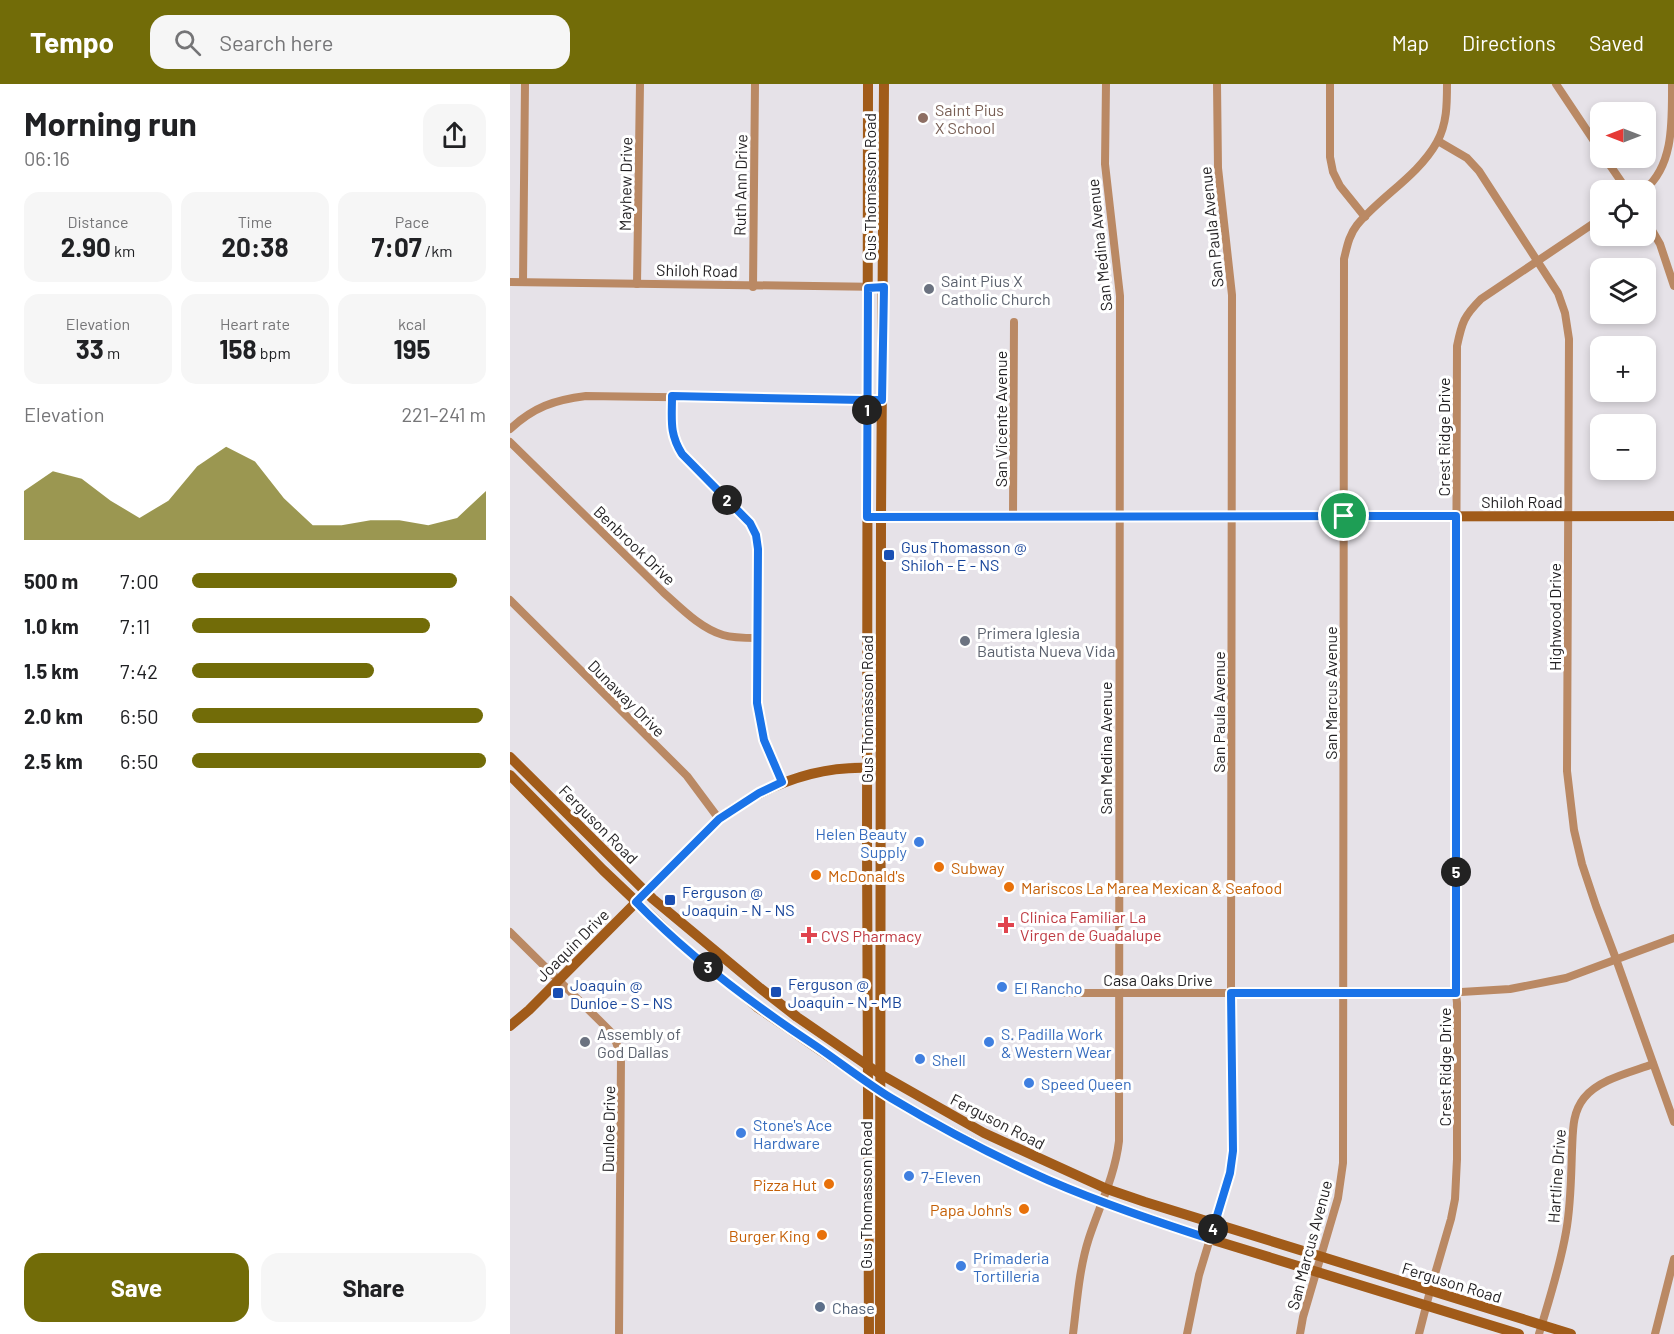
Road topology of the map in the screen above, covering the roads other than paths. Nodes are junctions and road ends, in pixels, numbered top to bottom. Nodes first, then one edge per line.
1 (525, 84) edge
2 (640, 84) edge
3 (755, 84) edge
4 (868, 84) edge
5 (884, 84) edge
6 (1106, 84) edge
7 (1217, 84) edge
8 (1330, 84) edge
9 (1447, 84) edge
10 (1556, 84) edge
11 (1672, 84) edge
12 (1590, 135) edge
13 (1438, 141) junction
14 (883, 148) junction
15 (868, 149) junction
16 (1655, 180) edge
17 (1365, 217) junction
18 (1590, 226) edge
19 (1656, 238) edge
20 (1539, 262) junction
21 (510, 282) edge
22 (523, 282) junction
23 (637, 284) junction
24 (1674, 286) edge
25 (753, 287) junction
26 (884, 287) junction
27 (868, 288) junction
28 (1014, 322) dead end
29 (672, 396) junction
30 (867, 400) junction
31 (882, 400) junction
32 (510, 429) edge
33 (510, 442) edge
34 (1232, 516) junction
35 (1344, 516) junction
36 (1456, 516) junction
37 (1568, 516) junction
38 (1674, 516) edge
39 (867, 517) junction
40 (881, 517) junction
41 (1013, 517) junction
42 (1119, 517) junction
43 (510, 600) edge
44 (757, 638) junction
45 (510, 757) edge
46 (867, 768) junction
47 (881, 768) junction
48 (510, 775) edge
49 (782, 782) junction
50 (719, 819) junction
51 (867, 884) junction
52 (881, 884) junction
53 (646, 892) junction
54 (636, 902) junction
55 (510, 932) edge
56 (1674, 938) edge
57 (1616, 959) junction
58 (867, 974) junction
59 (558, 980) junction
60 (881, 983) junction
61 (1065, 993) dead end
62 (1119, 993) junction
63 (1231, 993) junction
64 (1343, 993) junction
65 (1456, 993) junction
66 (510, 1026) edge
67 (1653, 1064) junction
68 (867, 1065) junction
69 (880, 1074) junction
70 (868, 1082) junction
71 (880, 1091) junction
72 (1674, 1122) edge
73 (1107, 1189) junction
74 (1102, 1202) junction
75 (1214, 1224) junction
76 (1210, 1239) junction
77 (1320, 1257) junction
78 (868, 1259) junction
79 (880, 1259) junction
80 (1674, 1259) edge
81 (1316, 1271) junction
82 (1430, 1291) junction
83 (1426, 1304) junction
84 (1540, 1330) edge
85 (619, 1334) edge
86 (869, 1334) edge
87 (880, 1334) edge
88 (1073, 1334) edge
89 (1187, 1334) edge
90 (1300, 1334) edge
91 (1419, 1334) edge
92 (1519, 1334) edge
93 (1571, 1334) edge
94 (1655, 1334) edge

1 - 22 street
2 - 23 street, Mayhew Drive
3 - 25 street, Ruth Ann Drive
4 - 15 main road, Gus Thomasson Road
5 - 14 main road, Gus Thomasson Road
6 - 42 street, San Medina Avenue
7 - 34 street, San Paula Avenue
8 - 17 street
9 - 13 street, San Marcus Avenue
10 - 12 street
11 - 16 street
13 - 17 street, San Marcus Avenue
13 - 20 street, Highwood Drive
14 - 15 main road
14 - 26 main road, Gus Thomasson Road
15 - 27 main road, Gus Thomasson Road
17 - 35 street, San Marcus Avenue
18 - 20 street, Crest Ridge Drive
19 - 24 street
20 - 36 street, Crest Ridge Drive
20 - 37 street, Highwood Drive
21 - 22 street, Shiloh Road
22 - 23 street, Shiloh Road
23 - 25 street, Shiloh Road
25 - 27 street, Shiloh Road
26 - 27 street, Shiloh Road
26 - 31 main road, Gus Thomasson Road
27 - 30 main road, Gus Thomasson Road
28 - 41 street, San Vicente Avenue
29 - 30 street
29 - 32 street
29 - 44 street
30 - 31 street
30 - 39 main road, Gus Thomasson Road
31 - 40 main road, Gus Thomasson Road
33 - 44 street, Benbrook Drive
34 - 35 main road, Shiloh Road
34 - 42 main road, Shiloh Road
34 - 63 street, San Paula Avenue
35 - 36 main road, Shiloh Road
35 - 64 street, San Marcus Avenue
36 - 37 main road, Shiloh Road
36 - 65 street, Crest Ridge Drive
37 - 38 main road, Shiloh Road
37 - 57 street, Highwood Drive
39 - 40 main road, Shiloh Road
39 - 46 main road, Gus Thomasson Road
40 - 41 main road, Shiloh Road
40 - 47 main road, Gus Thomasson Road
41 - 42 main road, Shiloh Road
42 - 62 street, San Medina Avenue
43 - 50 street, Dunaway Drive
44 - 49 street
45 - 53 main road, Ferguson Road
46 - 47 main road, Joaquin Drive
46 - 49 main road, Joaquin Drive
46 - 51 main road, Gus Thomasson Road
47 - 52 main road, Gus Thomasson Road
48 - 54 main road, Ferguson Road
49 - 50 main road, Joaquin Drive
50 - 53 main road, Joaquin Drive
51 - 52 main road
51 - 58 main road, Gus Thomasson Road
52 - 60 main road, Gus Thomasson Road
53 - 54 main road, Joaquin Drive
53 - 68 main road, Ferguson Road
54 - 59 main road, Joaquin Drive
54 - 70 main road, Ferguson Road
55 - 59 street, Dunloe Drive
56 - 57 street, Casa Oaks Drive
57 - 65 street, Casa Oaks Drive
57 - 67 street, Highwood Drive
58 - 60 main road
58 - 68 main road, Gus Thomasson Road
59 - 66 main road, Joaquin Drive
59 - 85 street, Dunloe Drive
60 - 69 main road, Gus Thomasson Road
61 - 62 street, Casa Oaks Drive
62 - 63 street, Casa Oaks Drive
62 - 73 street, San Medina Avenue
63 - 64 street, Casa Oaks Drive
63 - 75 street, San Paula Avenue
64 - 65 street, Casa Oaks Drive
64 - 77 street, San Marcus Avenue
65 - 82 street, Crest Ridge Drive
67 - 72 street, Highwood Drive
67 - 84 street, Hartline Drive
68 - 69 main road, Ferguson Road
68 - 70 main road, Gus Thomasson Road
69 - 71 main road, Gus Thomasson Road
69 - 73 main road, Ferguson Road
70 - 71 main road, Ferguson Road
70 - 78 main road, Gus Thomasson Road
71 - 74 main road, Ferguson Road
71 - 79 main road, Gus Thomasson Road
73 - 74 street, San Medina Avenue
73 - 75 main road, Ferguson Road
74 - 76 main road, Ferguson Road
74 - 88 street, San Medina Avenue
75 - 76 street, San Paula Avenue
75 - 77 main road, Ferguson Road
76 - 81 main road, Ferguson Road
76 - 89 street, San Paula Avenue
77 - 81 street, San Marcus Avenue
77 - 82 main road, Ferguson Road
78 - 79 main road
78 - 86 main road, Gus Thomasson Road
79 - 87 main road, Gus Thomasson Road
80 - 94 street
81 - 83 main road, Ferguson Road
81 - 90 street, San Marcus Avenue
82 - 83 street, Crest Ridge Drive
82 - 84 main road, Ferguson Road
83 - 91 street, Crest Ridge Drive
83 - 92 main road, Ferguson Road
84 - 93 main road, Ferguson Road

